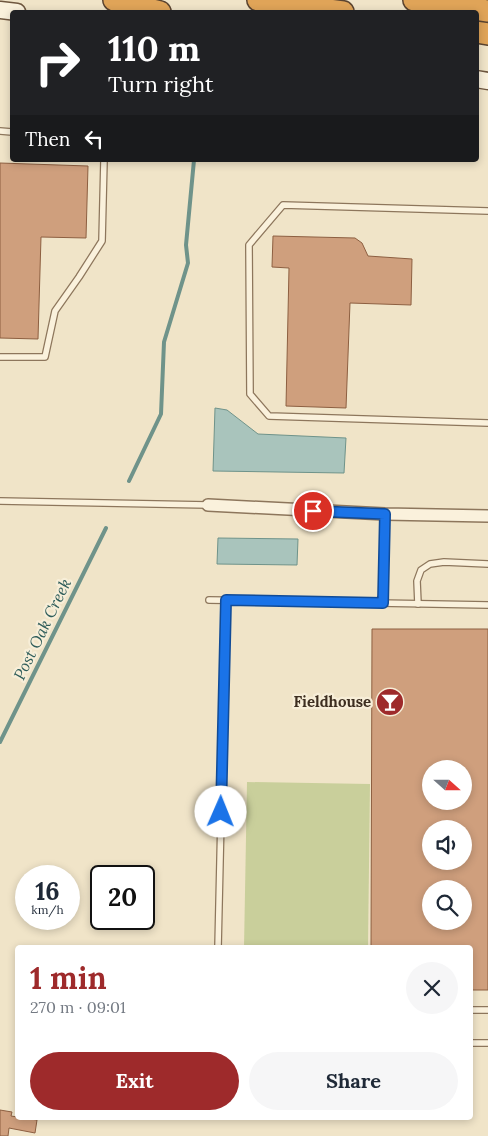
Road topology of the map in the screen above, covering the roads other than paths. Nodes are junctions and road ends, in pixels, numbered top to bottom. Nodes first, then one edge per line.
1 (114, 0) edge
2 (258, 0) edge
3 (414, 0) edge
4 (152, 10) edge
5 (329, 10) edge
6 (488, 11) edge
7 (104, 162) edge
8 (488, 211) edge
9 (0, 356) edge
10 (488, 423) edge
11 (0, 501) edge
12 (208, 505) joint
13 (385, 514) junction
14 (488, 516) edge
15 (488, 564) edge
16 (209, 600) dead end
17 (226, 600) junction
18 (383, 603) junction
19 (418, 604) junction
20 (488, 605) edge
21 (218, 945) edge
22 (473, 1010) edge
23 (488, 1010) edge
24 (473, 1043) edge
25 (488, 1043) edge

1 - 4 highway
2 - 5 highway
3 - 6 highway
7 - 9 lane
8 - 10 lane
11 - 12 lane
12 - 13 street
13 - 14 street
13 - 18 lane
15 - 19 lane
16 - 17 lane
17 - 18 lane
17 - 21 lane
18 - 19 lane
19 - 20 lane
22 - 23 lane
24 - 25 lane

